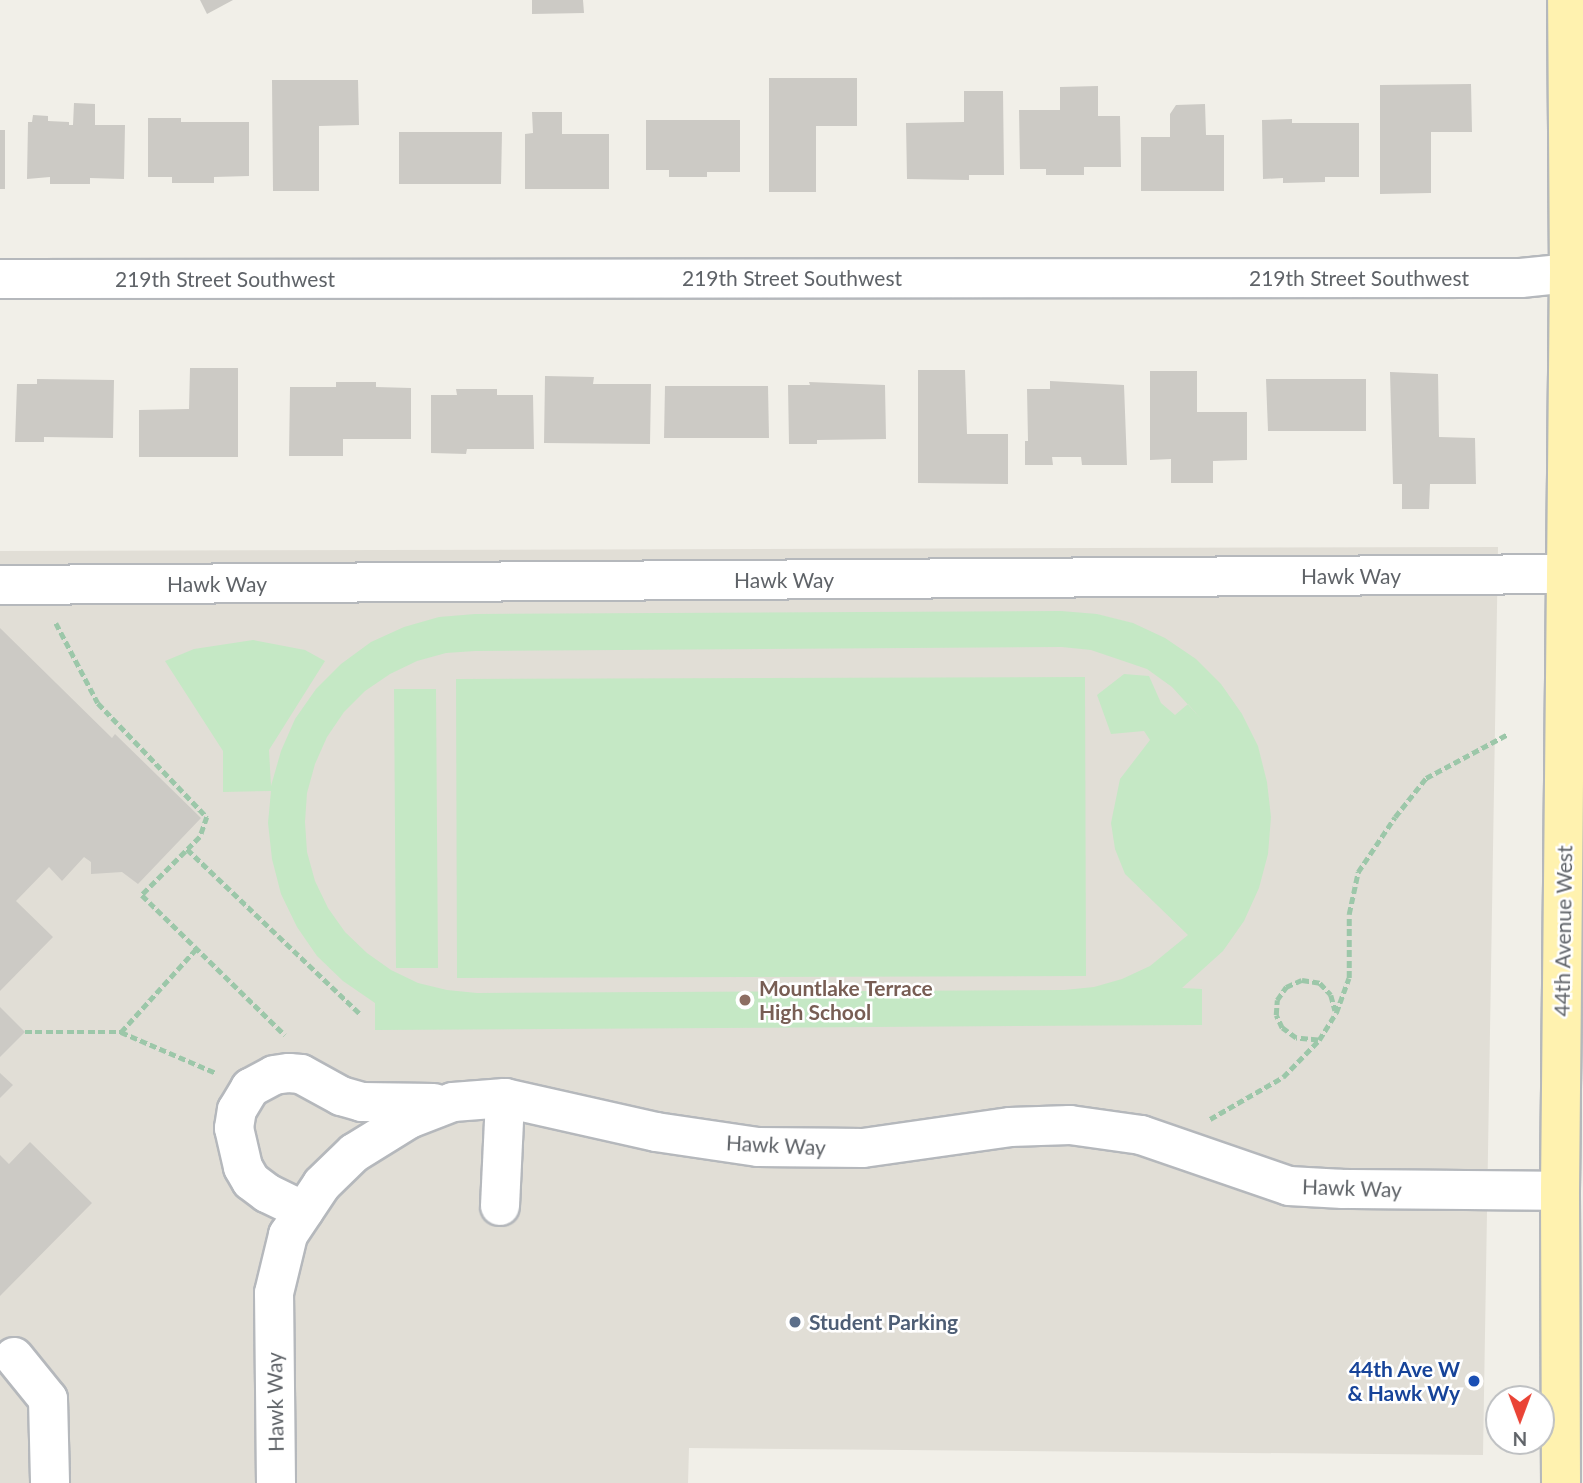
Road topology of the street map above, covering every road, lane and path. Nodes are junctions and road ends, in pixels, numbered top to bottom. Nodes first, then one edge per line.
1 (1567, 0) edge
2 (1576, 271) edge
3 (0, 279) edge
4 (1567, 574) junction
5 (0, 585) edge
6 (55, 620) dead end
7 (1508, 734) dead end
8 (1574, 829) edge
9 (187, 849) junction
10 (197, 948) junction
11 (359, 1013) dead end
12 (1336, 1013) junction
13 (25, 1032) dead end
14 (121, 1032) junction
15 (291, 1040) dead end
16 (1319, 1040) junction
17 (216, 1073) dead end
18 (505, 1098) junction
19 (453, 1102) junction
20 (1208, 1119) dead end
21 (1559, 1191) junction
22 (500, 1206) dead end
23 (304, 1211) junction
24 (14, 1357) dead end
25 (50, 1483) edge
26 (276, 1483) edge
27 (1561, 1483) edge

1 - 2 main road, 44th Avenue West
2 - 3 street, 219th Street Southwest
2 - 4 main road, 44th Avenue West
4 - 5 street, Hawk Way
4 - 8 main road, 44th Avenue West
6 - 9 path
7 - 12 path
8 - 21 main road, 44th Avenue West
9 - 10 path
9 - 11 path
10 - 14 path
10 - 15 path
12 - 16 path
12 - 16 path
13 - 14 path
14 - 17 path
16 - 20 path
18 - 19 street, Hawk Way
18 - 21 street, Hawk Way
18 - 22 street
19 - 23 street, Hawk Way
19 - 23 street
21 - 27 main road, 44th Avenue West
23 - 26 street, Hawk Way
24 - 25 street

